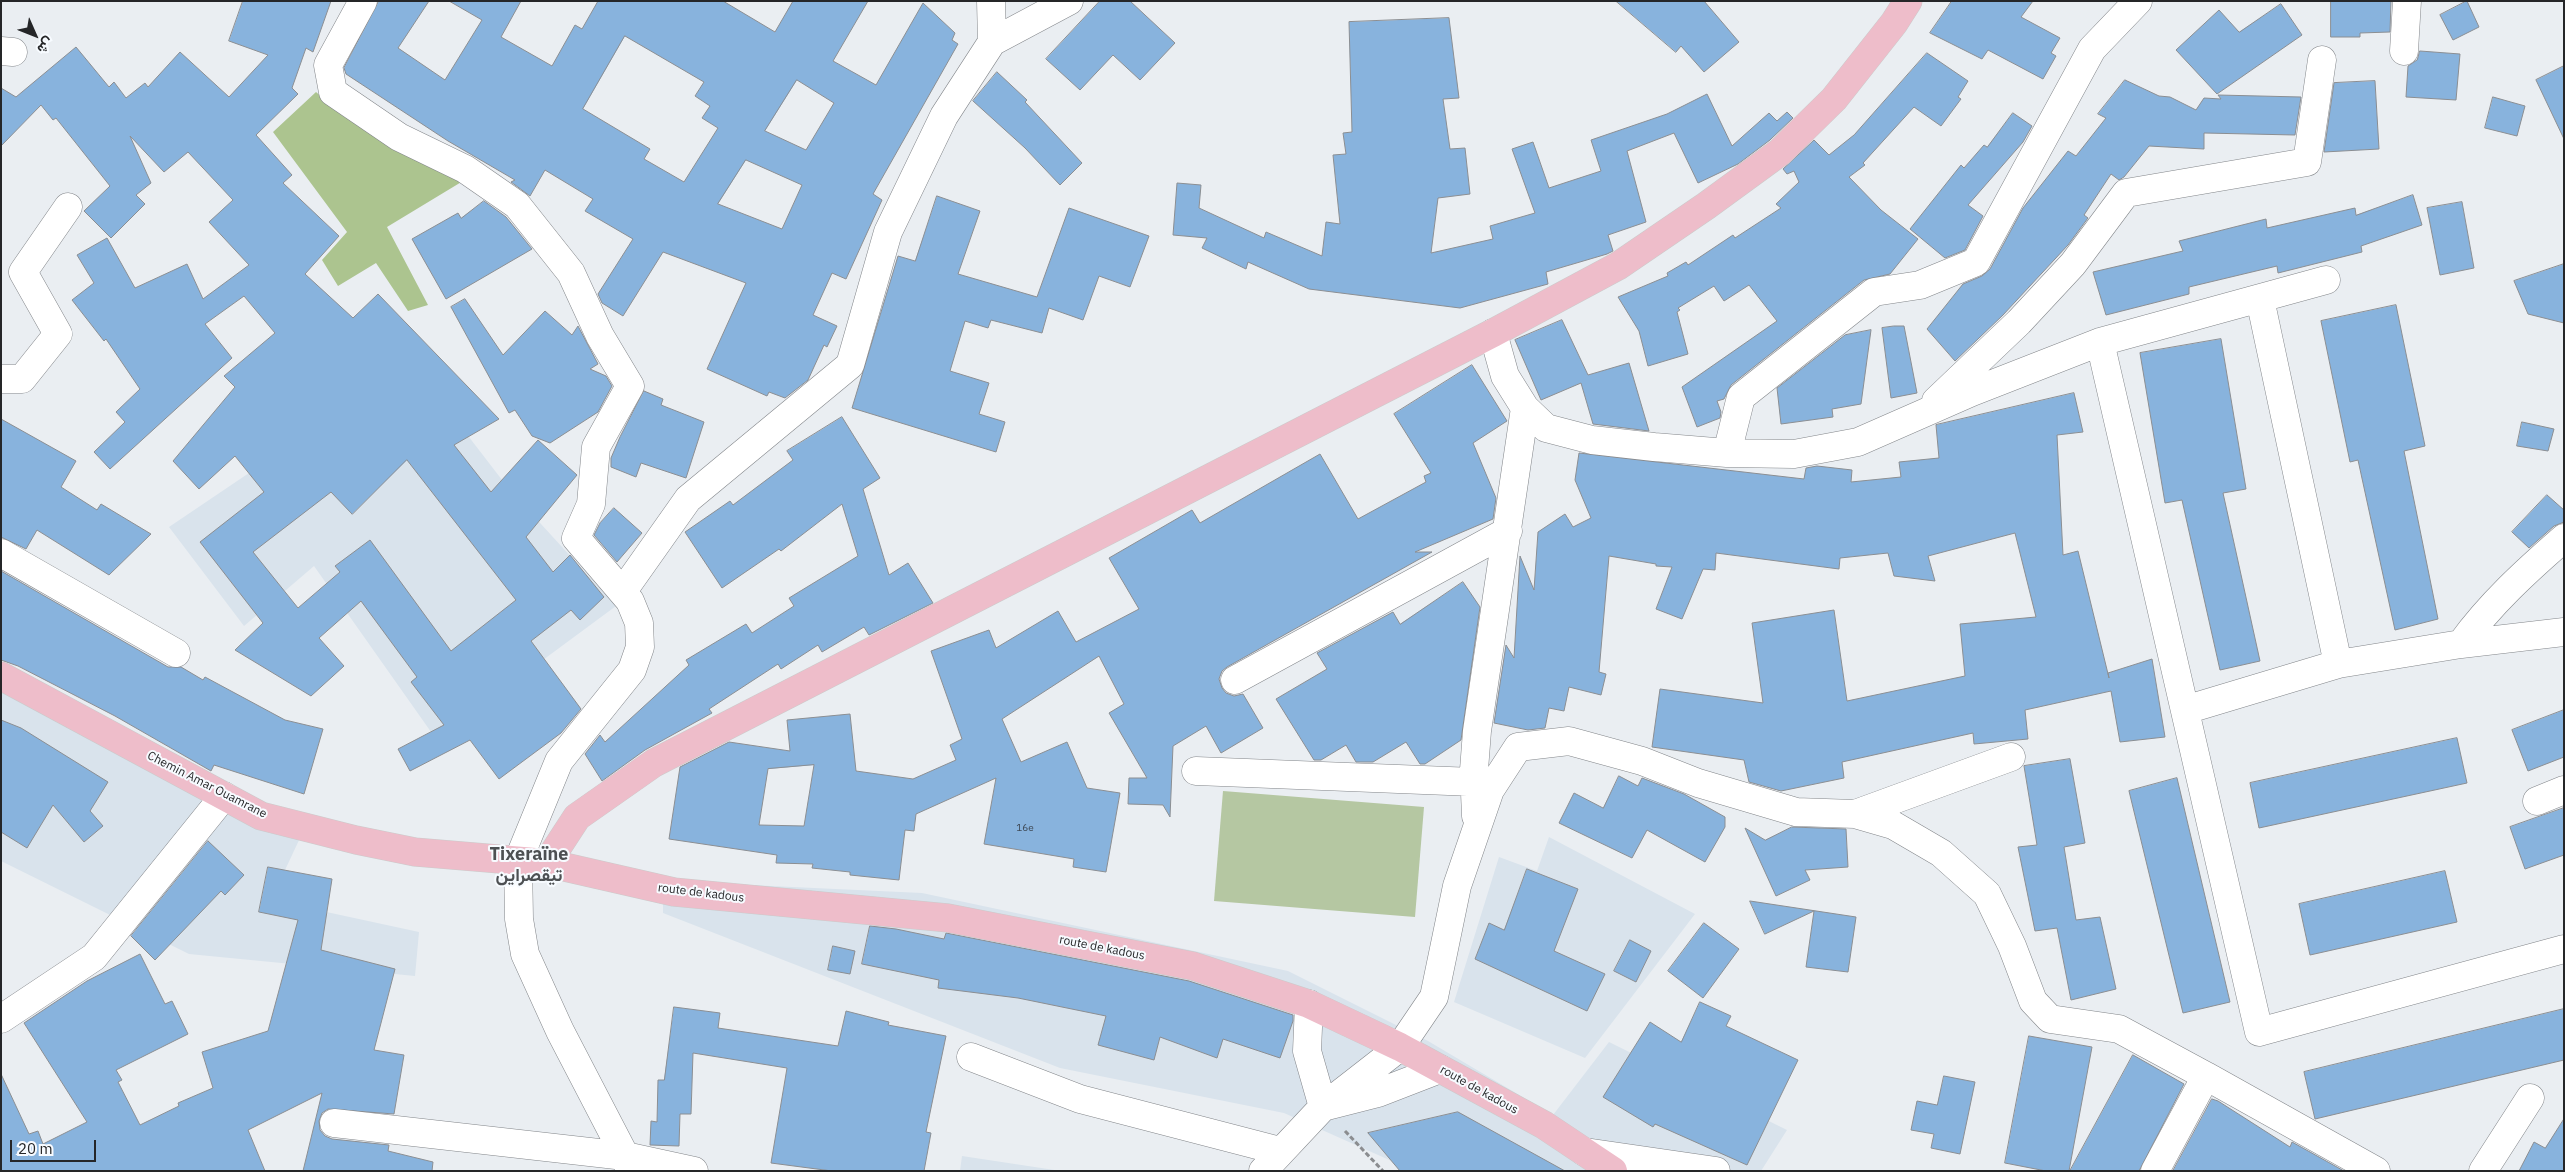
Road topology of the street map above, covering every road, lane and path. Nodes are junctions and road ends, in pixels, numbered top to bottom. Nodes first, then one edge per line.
1 (363, 1) edge
2 (990, 1) edge
3 (1069, 1) edge
4 (1908, 1) edge
5 (2138, 1) edge
6 (2407, 1) edge
7 (992, 42) junction
8 (2404, 50) dead end
9 (2322, 60) dead end
10 (68, 207) dead end
11 (2326, 280) dead end
12 (2260, 299) junction
13 (1493, 334) junction
14 (2100, 342) junction
15 (1, 379) edge
16 (1525, 408) junction
17 (1922, 414) junction
18 (1726, 453) junction
19 (1508, 531) junction
20 (2564, 538) edge
21 (1, 553) edge
22 (623, 591) junction
23 (2564, 632) edge
24 (2461, 644) junction
25 (176, 653) dead end
26 (2338, 664) junction
27 (1, 676) edge
28 (1235, 680) dead end
29 (2185, 710) junction
30 (2012, 757) dead end
31 (1196, 771) dead end
32 (1474, 782) junction
33 (2564, 790) edge
34 (224, 796) junction
35 (2537, 801) dead end
36 (1854, 814) junction
37 (1476, 830) junction
38 (518, 861) junction
39 (547, 863) junction
40 (2564, 949) edge
41 (1309, 1004) junction
42 (1, 1019) edge
43 (1400, 1047) junction
44 (971, 1057) dead end
45 (1440, 1068) junction
46 (2206, 1076) junction
47 (2530, 1098) dead end
48 (1323, 1107) junction
49 (334, 1123) dead end
50 (1585, 1152) junction
51 (1271, 1161) edge
52 (628, 1163) edge
53 (694, 1171) edge
54 (1383, 1171) edge
55 (1613, 1171) edge
56 (1716, 1171) edge
57 (2155, 1171) edge
58 (2376, 1171) edge
59 (2483, 1171) edge

1 - 22 street
2 - 7 street
3 - 7 street
4 - 13 main road
5 - 18 street
6 - 8 street
7 - 22 street
9 - 17 street
10 - 15 street
11 - 12 street
12 - 14 street
12 - 26 street
13 - 16 street
13 - 39 main road
14 - 17 street
14 - 29 street
16 - 18 street
16 - 19 street
17 - 18 street
19 - 28 street
19 - 32 street
20 - 24 street
21 - 25 street
22 - 38 street
23 - 24 street
24 - 26 street
26 - 29 street
27 - 34 main road, Chemin Amar Ouamrane
29 - 40 street
30 - 36 street
31 - 32 street
32 - 37 street
33 - 35 street
34 - 38 main road, Chemin Amar Ouamrane
34 - 42 street
36 - 37 street
36 - 46 street
37 - 43 street
38 - 39 main road, Chemin Amar Ouamrane
38 - 52 street
39 - 41 main road, route de kadous
41 - 43 main road, route de kadous
41 - 48 street
43 - 45 main road, route de kadous
43 - 48 street
44 - 51 street
45 - 48 street
45 - 50 main road, route de kadous
46 - 57 street
46 - 58 street
47 - 59 street
48 - 51 street
48 - 54 path
49 - 52 street
50 - 55 main road, route de kadous
50 - 56 street
52 - 53 street

